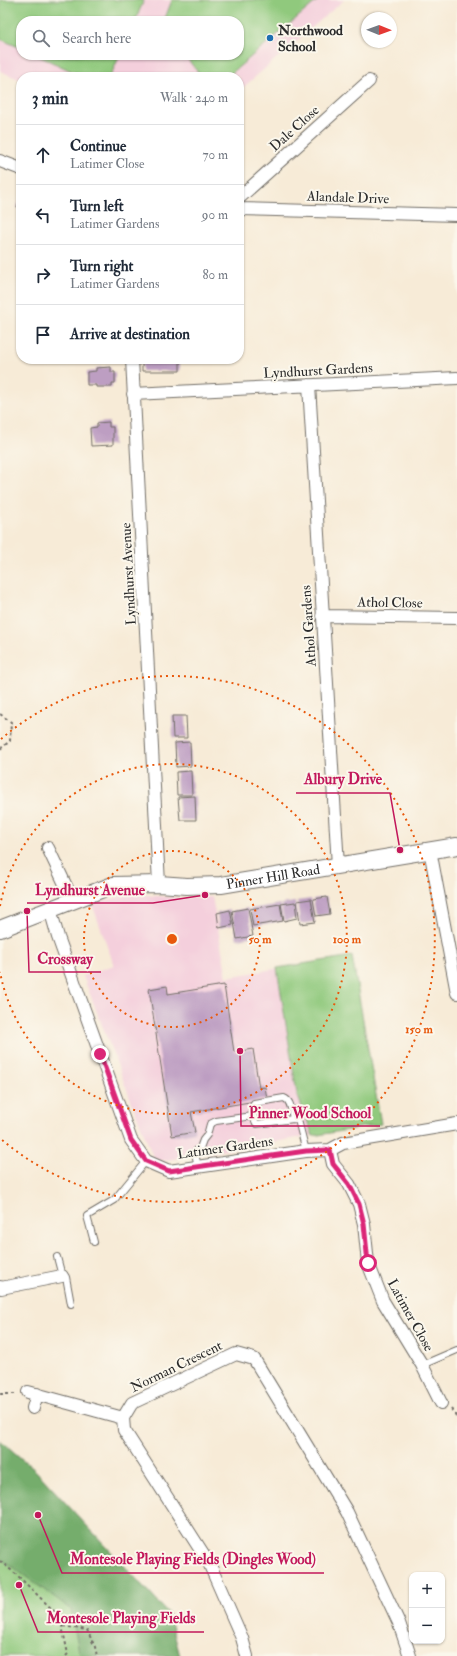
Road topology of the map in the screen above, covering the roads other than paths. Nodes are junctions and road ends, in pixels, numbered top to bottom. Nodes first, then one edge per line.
1 (369, 81) dead end
2 (0, 161) edge
3 (16, 167) edge
4 (244, 194) edge
5 (244, 208) edge
6 (457, 215) edge
7 (132, 364) edge
8 (457, 378) edge
9 (309, 385) junction
10 (133, 394) junction
11 (322, 616) junction
12 (457, 618) edge
13 (457, 846) edge
14 (48, 848) dead end
15 (430, 850) junction
16 (338, 866) junction
17 (159, 884) junction
18 (73, 901) junction
19 (50, 909) junction
20 (0, 929) edge
21 (457, 993) edge
22 (253, 1116) junction
23 (293, 1119) junction
24 (457, 1124) edge
25 (330, 1150) junction
26 (306, 1151) junction
27 (146, 1161) junction
28 (198, 1167) junction
29 (94, 1242) dead end
30 (57, 1258) dead end
31 (62, 1276) junction
32 (0, 1287) edge
33 (0, 1292) edge
34 (72, 1304) dead end
35 (457, 1350) edge
36 (422, 1365) junction
37 (441, 1403) dead end
38 (33, 1408) dead end
39 (123, 1418) junction
40 (247, 1656) edge
41 (410, 1656) edge

1 - 4 street, Dale Close
2 - 3 street
5 - 6 street, Alandale Drive
7 - 10 street, Lyndhurst Avenue
8 - 9 street, Lyndhurst Gardens
9 - 10 street, Lyndhurst Gardens
9 - 11 street, Athol Gardens
10 - 17 street, Lyndhurst Avenue
11 - 12 street, Athol Close
11 - 16 street, Athol Gardens
13 - 15 street, Pinner Hill Road
14 - 18 street
15 - 16 street, Pinner Hill Road
15 - 21 street
16 - 17 street, Pinner Hill Road
17 - 18 street, Pinner Hill Road
18 - 19 street, Pinner Hill Road
19 - 20 street, Pinner Hill Road
19 - 27 street
22 - 23 lane
22 - 23 lane
22 - 28 lane
23 - 26 lane
24 - 25 street, Latimer Gardens
25 - 26 street, Latimer Gardens
25 - 36 street, Latimer Close
26 - 28 street, Latimer Gardens
27 - 28 street, Latimer Gardens
27 - 29 lane
30 - 31 lane
31 - 32 street
31 - 34 lane
32 - 33 street
35 - 36 lane
36 - 37 street, Latimer Close
38 - 39 street
39 - 40 street
39 - 41 street, Norman Crescent

